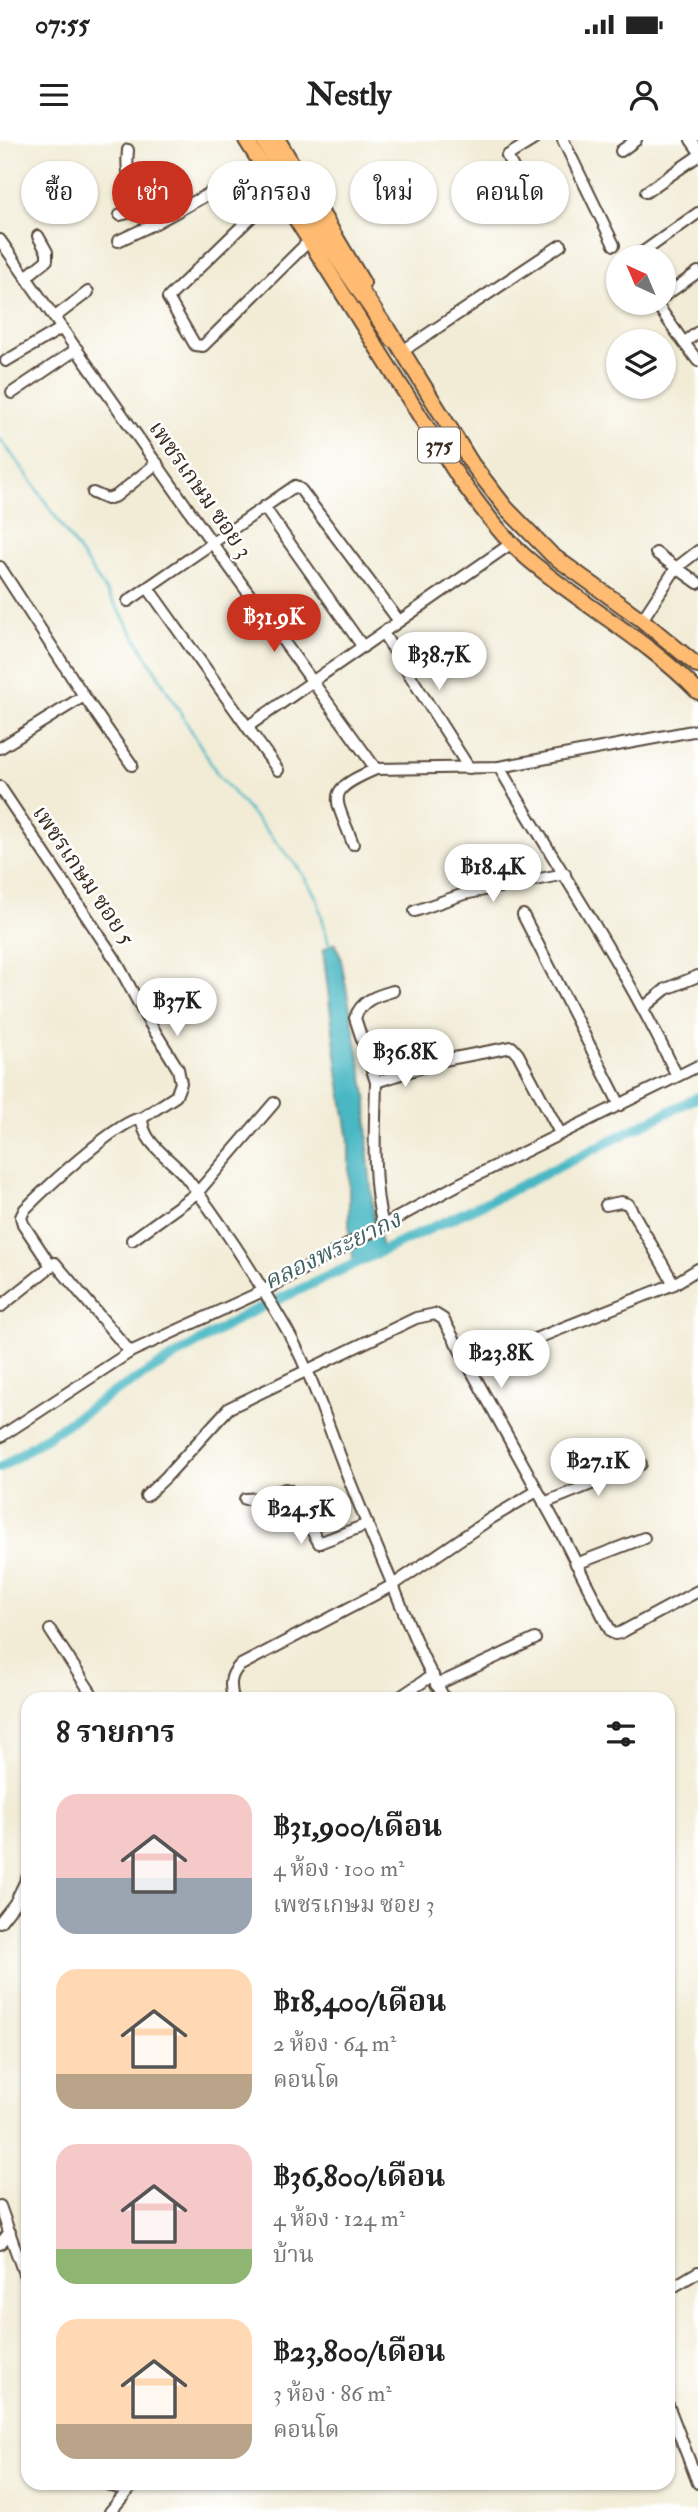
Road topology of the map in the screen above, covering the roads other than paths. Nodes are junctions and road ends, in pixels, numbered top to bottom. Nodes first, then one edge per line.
1 (246, 140) edge
2 (264, 140) edge
3 (278, 140) edge
4 (533, 140) edge
5 (564, 140) edge
6 (636, 140) edge
7 (691, 140) edge
8 (128, 150) dead end
9 (698, 150) edge
10 (621, 151) dead end
11 (698, 156) edge
12 (127, 161) edge
13 (259, 161) edge
14 (510, 161) edge
15 (646, 192) dead end
16 (207, 194) edge
17 (698, 213) edge
18 (244, 224) edge
19 (300, 224) edge
20 (152, 225) joint
21 (38, 236) dead end
22 (0, 240) edge
23 (310, 240) junction
24 (118, 241) dead end
25 (561, 245) dead end
26 (614, 245) dead end
27 (653, 245) edge
28 (698, 272) edge
29 (26, 277) junction
30 (676, 288) edge
31 (88, 292) dead end
32 (664, 315) edge
33 (55, 317) junction
34 (62, 328) junction
35 (698, 332) edge
36 (684, 343) junction
37 (397, 345) junction
38 (77, 349) junction
39 (6, 361) dead end
40 (698, 361) edge
41 (12, 393) dead end
42 (157, 463) junction
43 (93, 493) dead end
44 (264, 507) junction
45 (212, 542) junction
46 (512, 543) junction
47 (698, 551) edge
48 (656, 553) dead end
49 (0, 567) edge
50 (676, 568) junction
51 (698, 583) edge
52 (148, 588) junction
53 (128, 601) dead end
54 (642, 620) junction
55 (399, 621) junction
56 (383, 633) junction
57 (363, 647) junction
58 (698, 666) edge
59 (313, 681) junction
60 (698, 692) edge
61 (84, 696) junction
62 (247, 727) junction
63 (698, 730) edge
64 (0, 748) edge
65 (132, 765) dead end
66 (499, 767) junction
67 (469, 768) junction
68 (376, 769) junction
69 (278, 771) dead end
70 (0, 787) edge
71 (352, 844) dead end
72 (565, 874) junction
73 (415, 911) dead end
74 (523, 915) dead end
75 (698, 976) edge
76 (393, 991) dead end
77 (643, 1008) junction
78 (698, 1066) edge
79 (677, 1076) junction
80 (376, 1082) junction
81 (274, 1103) dead end
82 (620, 1105) junction
83 (142, 1118) junction
84 (560, 1133) junction
85 (197, 1194) junction
86 (606, 1205) dead end
87 (382, 1226) junction
88 (132, 1240) dead end
89 (51, 1266) junction
90 (698, 1269) edge
91 (674, 1284) junction
92 (264, 1293) junction
93 (0, 1307) edge
94 (130, 1352) junction
95 (469, 1365) junction
96 (306, 1370) junction
97 (0, 1437) edge
98 (641, 1464) dead end
99 (537, 1491) junction
100 (146, 1496) dead end
101 (245, 1499) dead end
102 (544, 1503) junction
103 (368, 1524) junction
104 (644, 1538) dead end
105 (576, 1564) junction
106 (393, 1585) junction
107 (698, 1591) edge
108 (50, 1630) dead end
109 (535, 1639) dead end
110 (435, 1680) junction
111 (90, 1692) edge
112 (232, 1692) edge
113 (411, 1692) edge
114 (441, 1692) edge
115 (21, 1891) edge
116 (0, 1922) edge
117 (0, 2206) edge
118 (10, 2232) junction
119 (0, 2244) edge
120 (21, 2264) edge
121 (698, 2272) edge
122 (675, 2286) edge
123 (675, 2423) edge
124 (698, 2483) edge
125 (130, 2490) edge
126 (110, 2512) edge

1 - 13 main road, 375
2 - 37 highway
3 - 37 main road, 375
4 - 14 street
5 - 26 street
6 - 10 street
7 - 9 street
8 - 12 street
11 - 15 street
16 - 20 street
17 - 27 street
18 - 23 street
19 - 23 main road, 375
20 - 24 street
21 - 29 street
22 - 29 street, เพชรเกษม ซอย 3
23 - 46 main road, 375
25 - 37 street
28 - 30 street
29 - 33 street, เพชรเกษม ซอย 3
31 - 33 street
32 - 36 street
33 - 34 street, เพชรเกษม ซอย 3
34 - 38 street, เพชรเกษม ซอย 3
34 - 39 street
35 - 36 street
36 - 40 street
37 - 54 main road, 375
38 - 41 street
38 - 42 street, เพชรเกษม ซอย 3
42 - 43 street
42 - 45 street, เพชรเกษม ซอย 3
44 - 45 street
44 - 55 street
44 - 57 street
45 - 52 street
45 - 59 street, เพชรเกษม ซอย 3
46 - 55 street
46 - 60 main road, 375
47 - 50 street
48 - 50 street
49 - 61 street
50 - 51 street
50 - 54 street
52 - 53 street
52 - 62 street
54 - 58 main road, 375
55 - 56 street
56 - 57 street
56 - 67 street
57 - 59 street
59 - 62 street
59 - 68 street, เพชรเกษม ซอย 3
61 - 64 street
61 - 65 street
62 - 69 street
63 - 66 street
66 - 67 street
66 - 72 street
67 - 68 street
68 - 71 street
70 - 83 street, เพชรเกษม ซอย 5
72 - 73 street
72 - 77 street
74 - 82 street
75 - 77 street
76 - 80 street
77 - 79 street
78 - 79 street
79 - 82 street
80 - 84 street
80 - 87 street
81 - 85 street
82 - 84 street
83 - 85 street
83 - 89 street
84 - 87 street
85 - 88 street
85 - 92 street
86 - 91 street
87 - 92 street
89 - 93 street
89 - 94 street
90 - 91 street
91 - 95 street
92 - 94 street
92 - 96 street
94 - 97 street
95 - 96 street
95 - 99 street
96 - 100 street
96 - 103 street
98 - 102 street
99 - 102 street
99 - 106 street
101 - 103 street
102 - 105 street
103 - 106 street
104 - 105 street
105 - 107 street
106 - 110 street
106 - 112 street
108 - 111 street
109 - 110 street
110 - 113 street
110 - 114 street
115 - 116 street
117 - 118 street
118 - 119 street
118 - 120 street
121 - 122 street
123 - 124 street
125 - 126 street

